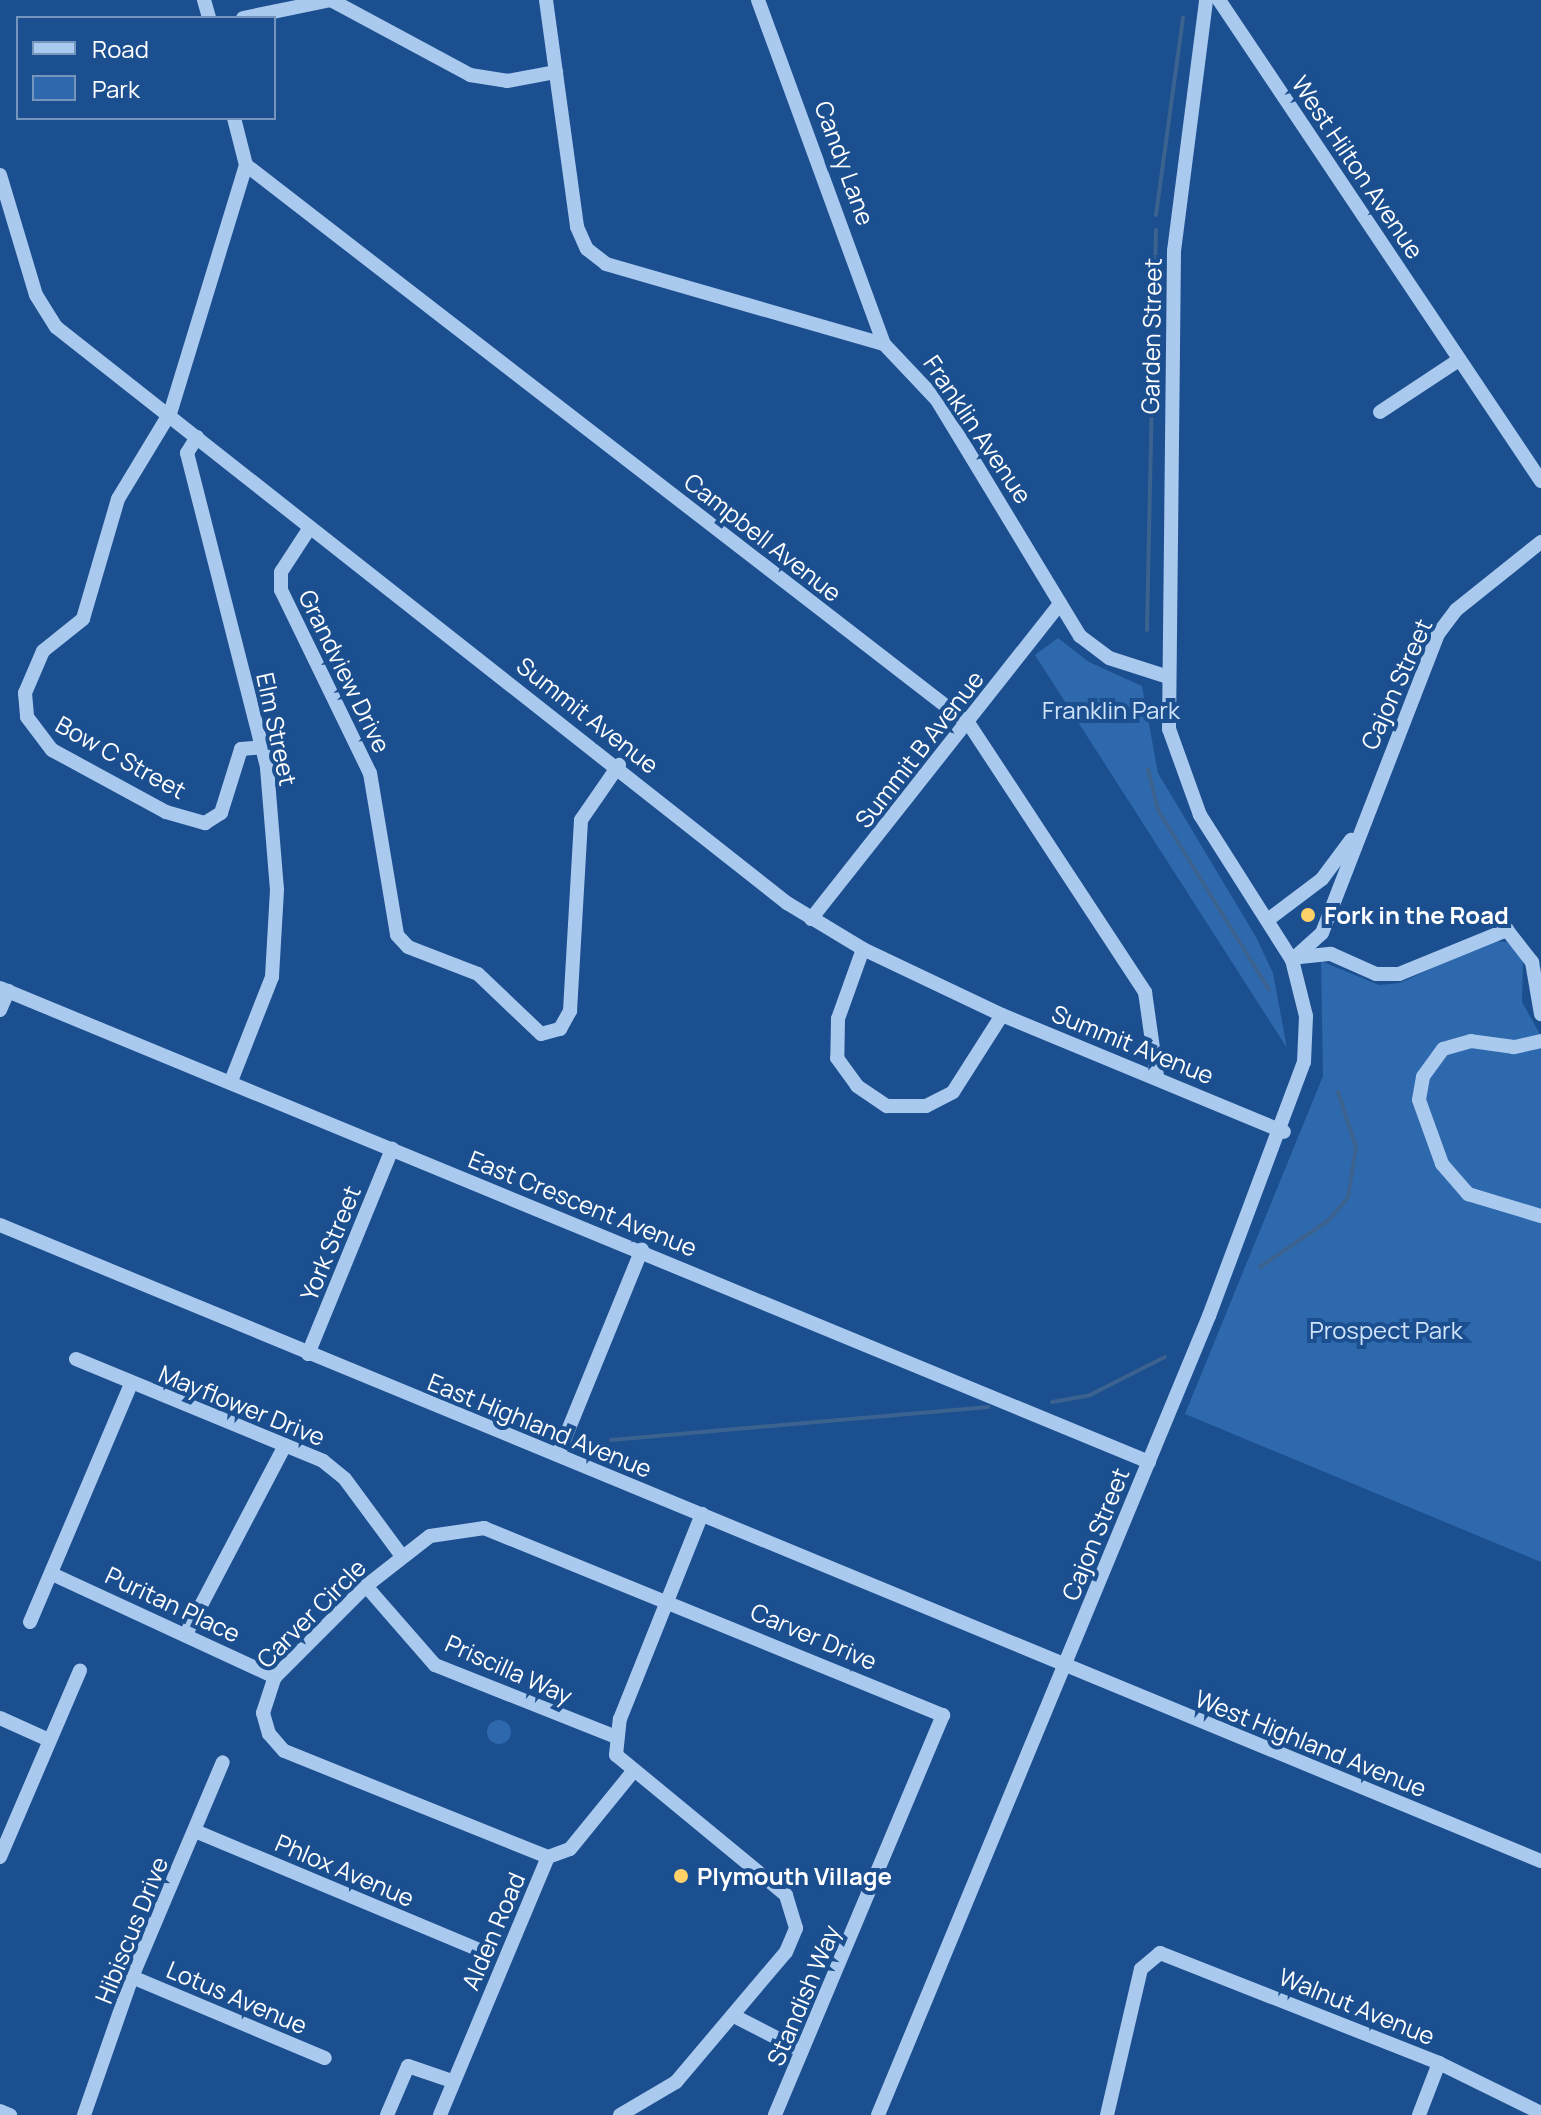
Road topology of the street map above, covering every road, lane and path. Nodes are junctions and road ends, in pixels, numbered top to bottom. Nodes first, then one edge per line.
1 (546, 0) edge
2 (758, 0) edge
3 (1206, 0) edge
4 (1219, 0) edge
5 (253, 16) edge
6 (556, 72) junction
7 (235, 120) edge
8 (246, 165) junction
9 (0, 175) edge
10 (884, 344) junction
11 (1459, 360) junction
12 (1380, 412) dead end
13 (170, 413) junction
14 (197, 437) junction
15 (1541, 481) edge
16 (309, 529) junction
17 (1541, 542) edge
18 (1060, 604) junction
19 (1165, 676) junction
20 (969, 724) junction
21 (262, 747) junction
22 (619, 765) junction
23 (1356, 833) junction
24 (811, 919) junction
25 (1269, 919) junction
26 (863, 949) junction
27 (1292, 960) junction
28 (4, 989) edge
29 (0, 1010) edge
30 (1541, 1014) edge
31 (1002, 1015) junction
32 (1541, 1041) edge
33 (1157, 1076) junction
34 (231, 1081) junction
35 (1284, 1132) junction
36 (392, 1149) junction
37 (1541, 1216) edge
38 (0, 1225) edge
39 (642, 1249) junction
40 (308, 1354) junction
41 (76, 1359) dead end
42 (131, 1384) junction
43 (285, 1445) junction
44 (558, 1455) junction
45 (1149, 1462) junction
46 (702, 1514) junction
47 (401, 1555) junction
48 (52, 1574) junction
49 (366, 1586) junction
50 (668, 1598) junction
51 (30, 1622) dead end
52 (187, 1632) junction
53 (1063, 1666) junction
54 (80, 1670) dead end
55 (275, 1677) junction
56 (943, 1715) joint
57 (0, 1718) edge
58 (616, 1737) junction
59 (49, 1740) junction
60 (223, 1762) dead end
61 (631, 1774) junction
62 (195, 1831) junction
63 (0, 1857) edge
64 (548, 1857) junction
65 (1541, 1861) edge
66 (479, 1950) dead end
67 (132, 1977) junction
68 (734, 2016) junction
69 (802, 2051) junction
70 (325, 2058) dead end
71 (1439, 2063) junction
72 (452, 2081) junction
73 (0, 2111) edge
74 (1541, 2113) edge
75 (10, 2115) edge
76 (84, 2115) edge
77 (387, 2115) edge
78 (440, 2115) edge
79 (620, 2115) edge
80 (775, 2115) edge
81 (878, 2115) edge
82 (1107, 2115) edge
83 (1419, 2115) edge

1 - 6 street
2 - 10 street, Candy Lane
3 - 19 street, Garden Street
4 - 11 street, West Hilton Avenue
5 - 6 street
6 - 10 street
7 - 8 street
8 - 13 street
8 - 20 street, Campbell Avenue
9 - 13 street, Summit Avenue
10 - 18 street, Franklin Avenue
11 - 12 street
11 - 15 street, West Hilton Avenue
13 - 14 street, Summit Avenue
13 - 21 street, Bow C Street
14 - 16 street, Summit Avenue
14 - 21 street, Elm Street
16 - 22 street, Summit Avenue
16 - 22 street, Grandview Drive
17 - 23 street, Cajon Street
18 - 19 street, Franklin Avenue
18 - 20 street, Summit B Avenue
19 - 25 street
20 - 24 street, Summit B Avenue
20 - 33 street, Campbell Avenue
21 - 34 street, Elm Street
22 - 24 street, Summit Avenue
23 - 25 street, Cajon Street
23 - 27 street, Cajon Street
24 - 26 street, Summit Avenue
25 - 27 street, Cajon Street
26 - 31 street, Summit Avenue
26 - 31 street
27 - 30 street
27 - 35 street, Cajon Street
28 - 29 street
28 - 34 street, East Crescent Avenue
31 - 33 street, Summit Avenue
32 - 37 street
33 - 35 street, Summit Avenue
34 - 36 street, East Crescent Avenue
35 - 45 street, Cajon Street
36 - 39 street, East Crescent Avenue
36 - 40 street, York Street
38 - 40 street, East Highland Avenue
39 - 44 street
39 - 45 street, East Crescent Avenue
40 - 44 street, East Highland Avenue
41 - 42 street, Mayflower Drive
42 - 43 street, Mayflower Drive
42 - 48 street
43 - 47 street, Mayflower Drive
43 - 52 street
44 - 46 street, East Highland Avenue
45 - 53 street, Cajon Street
46 - 50 street
46 - 53 street, East Highland Avenue
47 - 49 street, Carver Circle
47 - 50 street, Carver Circle
48 - 51 street
48 - 52 street, Puritan Place
49 - 55 street, Carver Circle
49 - 58 street, Priscilla Way
50 - 56 street, Carver Drive
50 - 58 street
52 - 55 street, Puritan Place
53 - 65 street, West Highland Avenue
53 - 81 street, Cajon Street
54 - 59 street
55 - 64 street, Carver Circle
56 - 69 street, Standish Way
57 - 59 street
58 - 61 street
59 - 63 street
60 - 62 street, Hibiscus Drive
61 - 64 street, Alden Road
61 - 68 street
62 - 66 street, Phlox Avenue
62 - 67 street, Hibiscus Drive
64 - 72 street, Alden Road
67 - 70 street, Lotus Avenue
67 - 76 street, Hibiscus Drive
68 - 69 street
68 - 79 street
69 - 80 street, Standish Way
71 - 74 street, Walnut Avenue
71 - 82 street, Walnut Avenue
71 - 83 street
72 - 77 street
72 - 78 street, Alden Road
73 - 75 street

